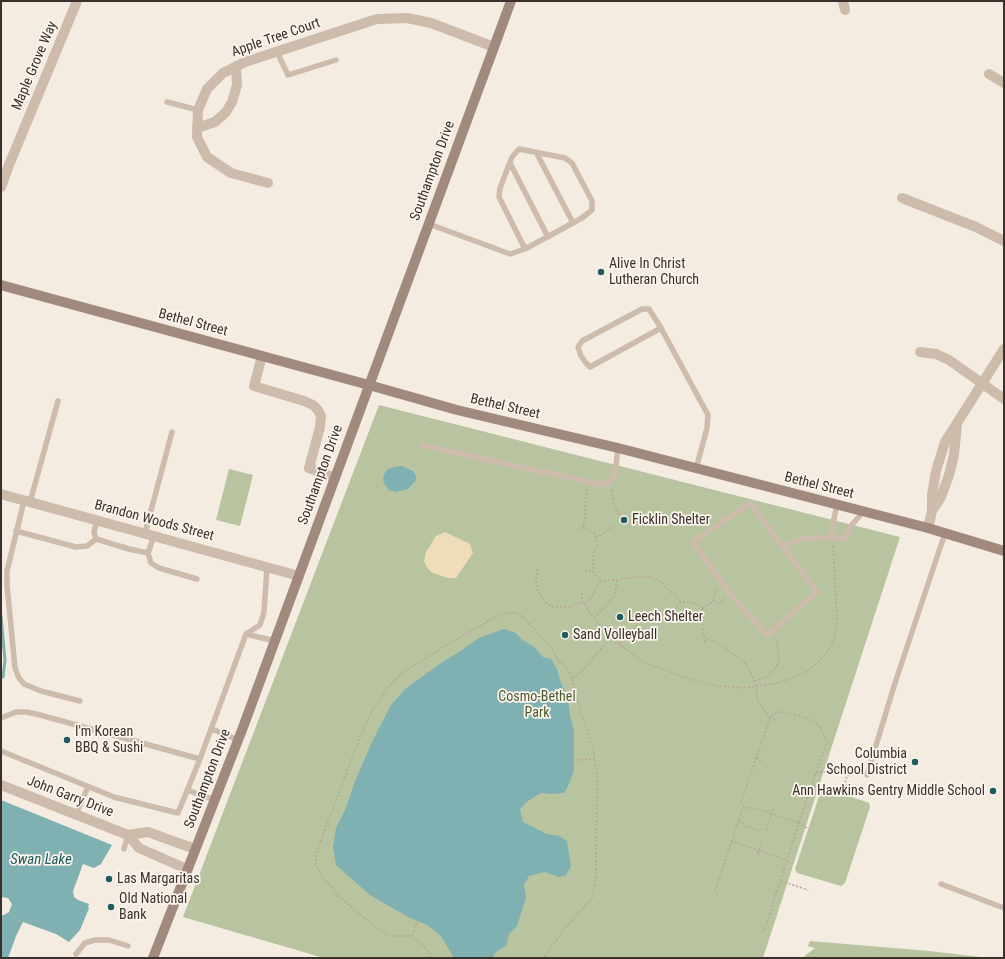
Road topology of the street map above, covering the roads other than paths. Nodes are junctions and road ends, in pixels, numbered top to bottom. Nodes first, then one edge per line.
1 (77, 1) edge
2 (511, 1) edge
3 (494, 47) junction
4 (277, 52) junction
5 (336, 60) dead end
6 (236, 66) junction
7 (989, 74) dead end
8 (1004, 83) edge
9 (167, 102) dead end
10 (198, 110) junction
11 (197, 128) junction
12 (536, 152) junction
13 (510, 162) junction
14 (268, 183) dead end
15 (1, 187) edge
16 (902, 198) dead end
17 (573, 223) junction
18 (429, 224) junction
19 (548, 236) junction
20 (1004, 241) edge
21 (525, 249) junction
22 (1, 285) edge
23 (661, 328) junction
24 (1004, 349) edge
25 (920, 352) dead end
26 (262, 356) junction
27 (982, 383) junction
28 (369, 385) junction
29 (1004, 399) edge
30 (58, 401) dead end
31 (172, 432) dead end
32 (421, 445) dead end
33 (618, 448) junction
34 (696, 469) junction
35 (335, 478) junction
36 (1, 494) edge
37 (27, 502) junction
38 (837, 505) junction
39 (863, 512) junction
40 (97, 520) junction
41 (928, 528) junction
42 (16, 531) junction
43 (945, 533) junction
44 (149, 535) junction
45 (832, 537) junction
46 (96, 540) junction
47 (782, 547) junction
48 (1004, 551) edge
49 (148, 552) junction
50 (267, 567) junction
51 (299, 576) junction
52 (197, 579) dead end
53 (246, 634) junction
54 (275, 641) junction
55 (80, 701) dead end
56 (1, 718) edge
57 (212, 729) junction
58 (238, 740) junction
59 (1, 751) edge
60 (200, 758) junction
61 (867, 775) dead end
62 (1, 785) edge
63 (88, 788) junction
64 (187, 790) junction
65 (215, 800) junction
66 (76, 814) junction
67 (128, 835) junction
68 (195, 849) junction
69 (124, 850) dead end
70 (187, 869) junction
71 (941, 884) dead end
72 (1004, 908) edge
73 (128, 946) dead end
74 (76, 954) dead end
75 (154, 958) edge

1 - 15 street, Maple Grove Way
2 - 3 street, Southampton Drive
3 - 4 street, Apple Tree Court
3 - 18 street, Southampton Drive
4 - 5 lane
4 - 6 street, Apple Tree Court
6 - 10 street, Apple Tree Court
6 - 11 street
7 - 8 street
9 - 10 lane
10 - 11 street, Apple Tree Court
11 - 14 street, Apple Tree Court
12 - 13 lane
12 - 17 lane
12 - 17 lane
13 - 19 lane
13 - 21 lane
16 - 20 street
17 - 19 lane
18 - 21 lane
18 - 28 street, Southampton Drive
19 - 21 lane
22 - 26 street, Bethel Street
23 - 23 lane
23 - 34 lane
24 - 27 street
25 - 27 street
26 - 28 street, Bethel Street
26 - 35 street
27 - 29 street
27 - 41 street
28 - 33 street, Bethel Street
28 - 35 street, Southampton Drive
30 - 37 lane
31 - 44 lane
32 - 33 lane
33 - 34 street, Bethel Street
34 - 38 street, Bethel Street
35 - 51 street, Southampton Drive
36 - 37 street, Brandon Woods Street
37 - 40 street, Brandon Woods Street
37 - 42 lane
38 - 39 street, Bethel Street
38 - 45 lane
39 - 41 street, Bethel Street
39 - 45 lane
40 - 44 street, Brandon Woods Street
40 - 46 lane
41 - 43 street, Bethel Street
42 - 46 lane
42 - 55 lane
43 - 48 street, Bethel Street
43 - 61 lane
44 - 49 lane
44 - 50 street, Brandon Woods Street
45 - 47 lane
46 - 49 lane
47 - 47 lane
49 - 52 lane
50 - 51 street, Brandon Woods Street
50 - 53 lane
51 - 54 street, Southampton Drive
53 - 54 lane
53 - 57 lane
54 - 58 street, Southampton Drive
56 - 60 lane
57 - 58 lane
57 - 60 lane
58 - 65 street, Southampton Drive
59 - 63 lane
60 - 64 lane
62 - 66 street, John Garry Drive
63 - 64 lane
63 - 66 lane
64 - 65 lane
65 - 68 street, Southampton Drive
66 - 67 street, John Garry Drive
67 - 68 street
67 - 69 lane
67 - 70 street, John Garry Drive
68 - 70 street, Southampton Drive
70 - 75 street, Southampton Drive
71 - 72 lane
73 - 74 lane

